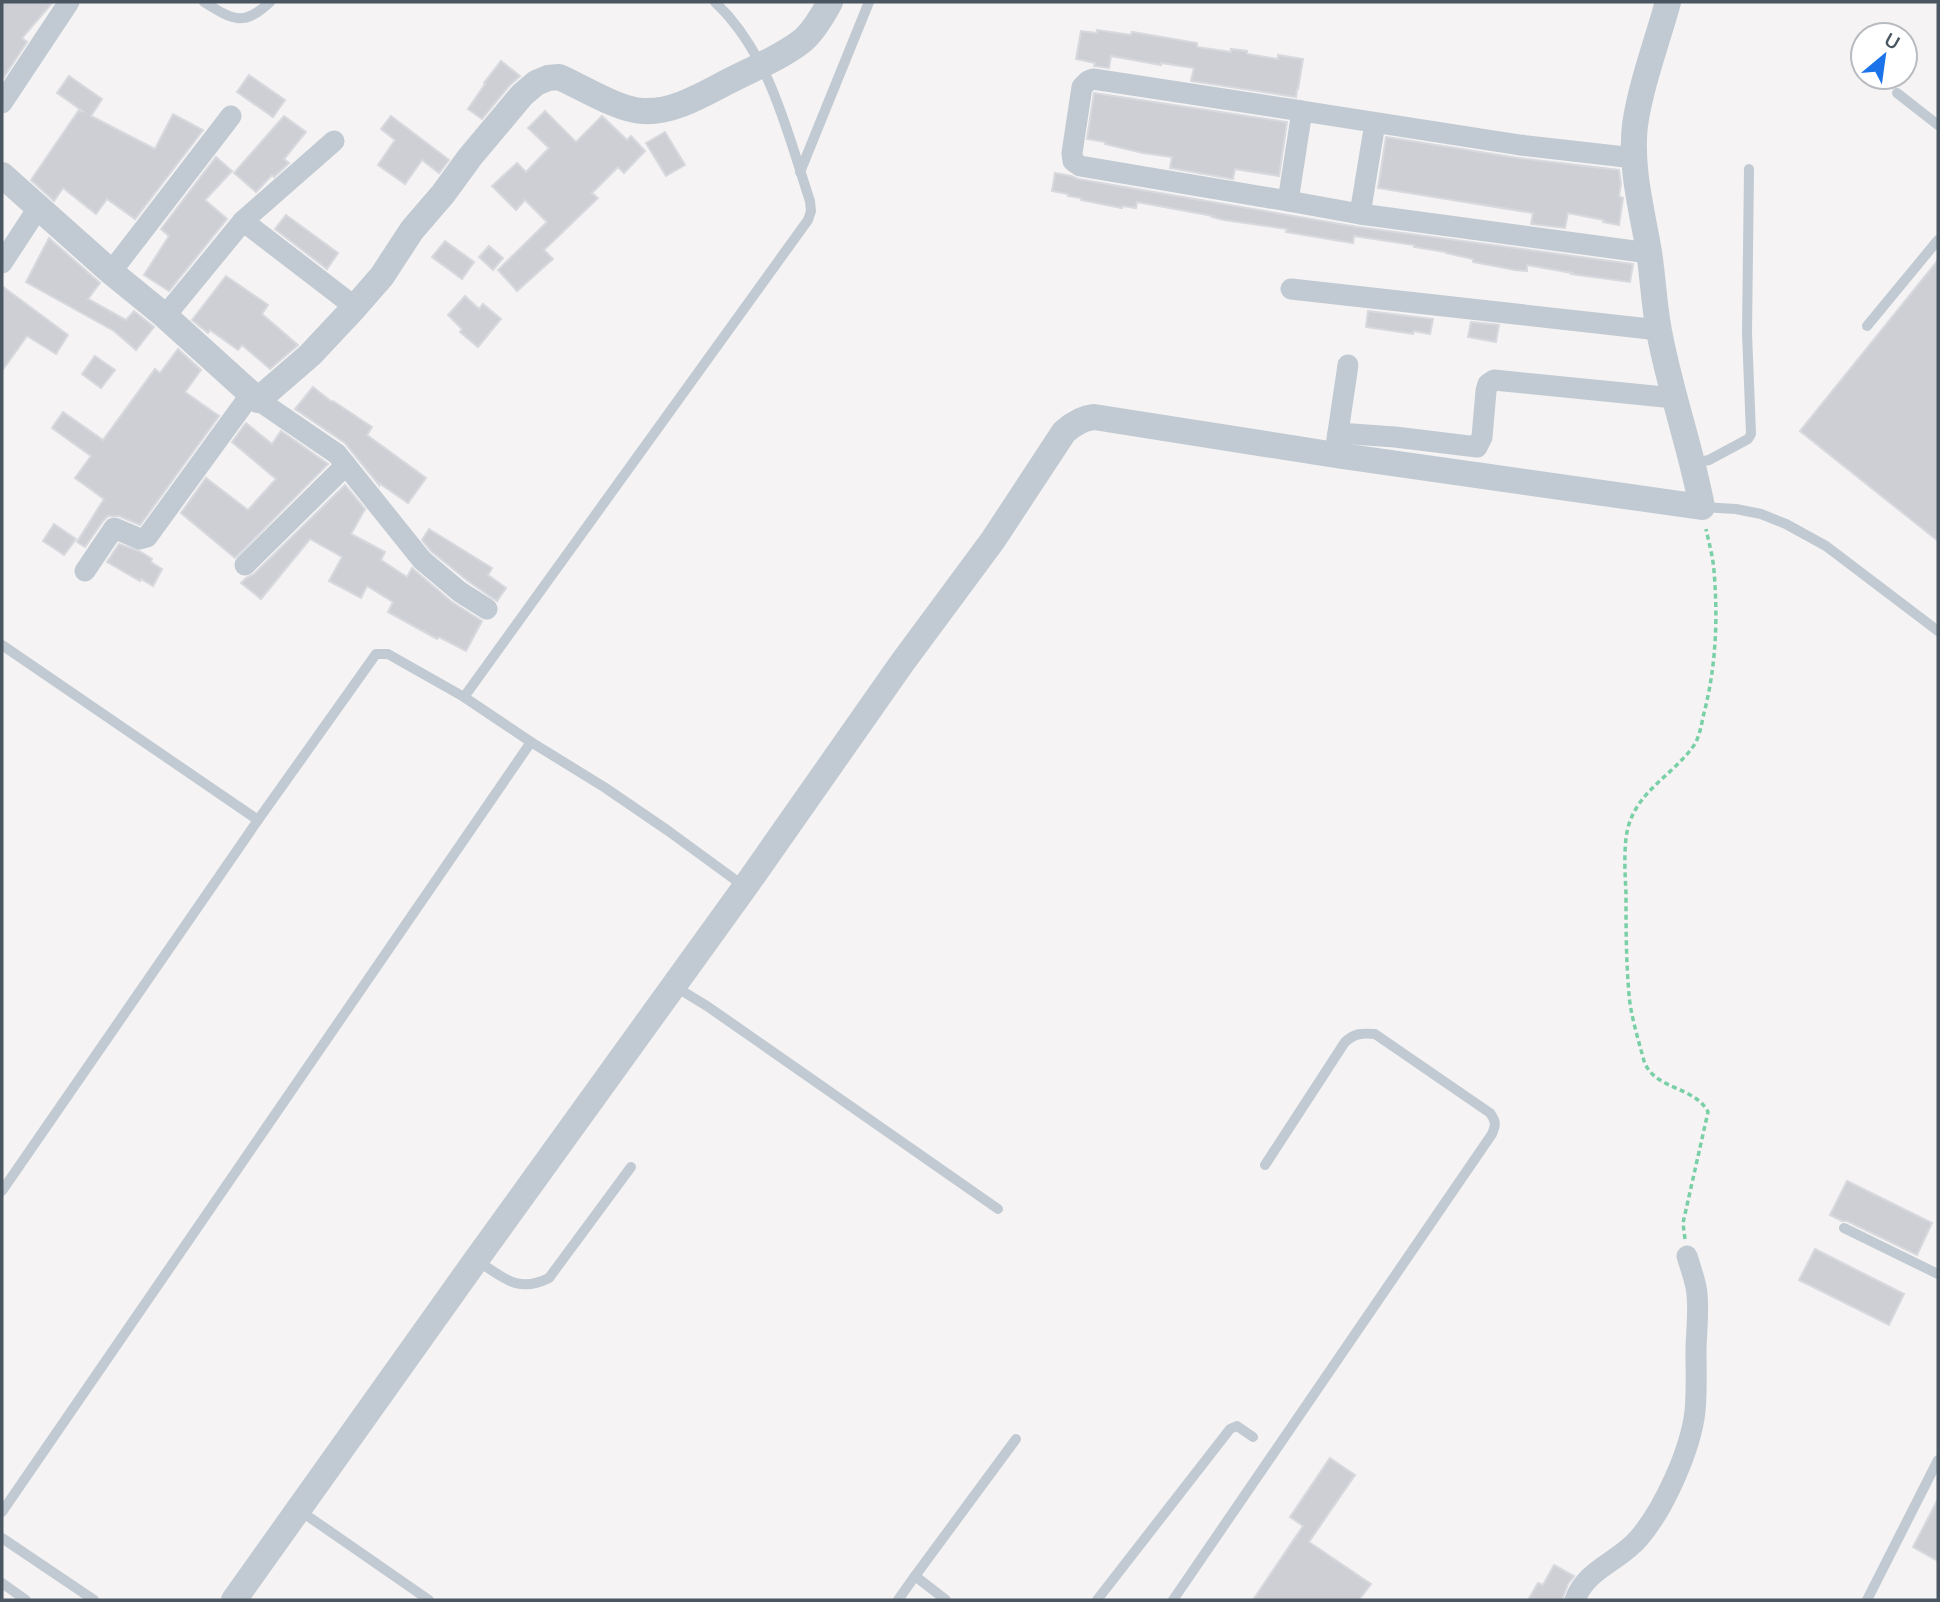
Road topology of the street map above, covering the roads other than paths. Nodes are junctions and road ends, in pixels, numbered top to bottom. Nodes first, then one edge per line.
1 (69, 2) edge
2 (204, 2) edge
3 (270, 2) edge
4 (715, 2) edge
5 (830, 2) edge
6 (869, 2) edge
7 (1668, 2) edge
8 (762, 64) junction
9 (1897, 93) dead end
10 (2, 103) edge
11 (1302, 111) junction
12 (231, 116) dead end
13 (1375, 122) junction
14 (1938, 125) edge
15 (334, 141) dead end
16 (1634, 158) junction
17 (1749, 169) dead end
18 (800, 172) junction
19 (2, 176) edge
20 (1288, 201) junction
21 (38, 208) junction
22 (1360, 214) junction
23 (243, 222) junction
24 (1938, 240) edge
25 (1649, 253) junction
26 (2, 263) edge
27 (111, 272) junction
28 (1291, 289) dead end
29 (355, 307) junction
30 (165, 316) junction
31 (1867, 326) dead end
32 (1659, 330) junction
33 (1348, 365) dead end
34 (255, 397) junction
35 (1674, 398) junction
36 (1336, 444) junction
37 (1694, 463) junction
38 (346, 465) junction
39 (1702, 507) junction
40 (245, 565) dead end
41 (85, 571) dead end
42 (486, 609) dead end
43 (1938, 631) edge
44 (2, 646) edge
45 (464, 697) junction
46 (531, 742) junction
47 (258, 820) junction
48 (745, 887) junction
49 (674, 986) junction
50 (1265, 1165) dead end
51 (631, 1167) dead end
52 (2, 1191) edge
53 (998, 1209) dead end
54 (1844, 1228) dead end
55 (1687, 1256) road end
56 (476, 1260) junction
57 (1938, 1274) edge
58 (1254, 1437) dead end
59 (1016, 1439) dead end
60 (1938, 1460) edge
61 (299, 1510) junction
62 (2, 1512) edge
63 (2, 1538) edge
64 (915, 1576) junction
65 (2, 1583) edge
66 (26, 1600) edge
67 (93, 1600) edge
68 (234, 1600) edge
69 (429, 1600) edge
70 (898, 1600) edge
71 (946, 1600) edge
72 (1097, 1600) edge
73 (1173, 1600) edge
74 (1575, 1600) edge
75 (1867, 1600) edge

1 - 10 street
2 - 3 lane
4 - 8 lane
5 - 8 street
6 - 18 lane
7 - 16 street
8 - 18 lane
8 - 29 street
9 - 14 lane
11 - 13 street
11 - 20 street
11 - 20 street
12 - 27 street
13 - 16 street
13 - 22 street
15 - 23 street
16 - 25 street
17 - 37 lane
18 - 45 lane
19 - 21 street
20 - 22 street
21 - 26 street
21 - 27 street
22 - 25 street
23 - 29 street
23 - 30 street
24 - 31 lane
25 - 32 street
27 - 30 street
28 - 32 street
29 - 34 street
30 - 34 street
32 - 35 street
33 - 36 street
34 - 38 street
34 - 41 street
35 - 36 street
35 - 37 street
36 - 39 street
36 - 48 street
37 - 39 street
38 - 40 street
38 - 42 street
39 - 43 lane
44 - 47 lane
45 - 46 lane
45 - 47 lane
46 - 48 lane
46 - 62 lane
47 - 52 lane
48 - 49 street
49 - 53 lane
49 - 56 street
50 - 73 lane
51 - 56 lane
54 - 57 lane
55 - 74 street
56 - 61 street
58 - 72 lane
59 - 64 lane
60 - 75 lane
61 - 68 street
61 - 69 lane
63 - 67 lane
64 - 70 lane
64 - 71 lane
65 - 66 lane

